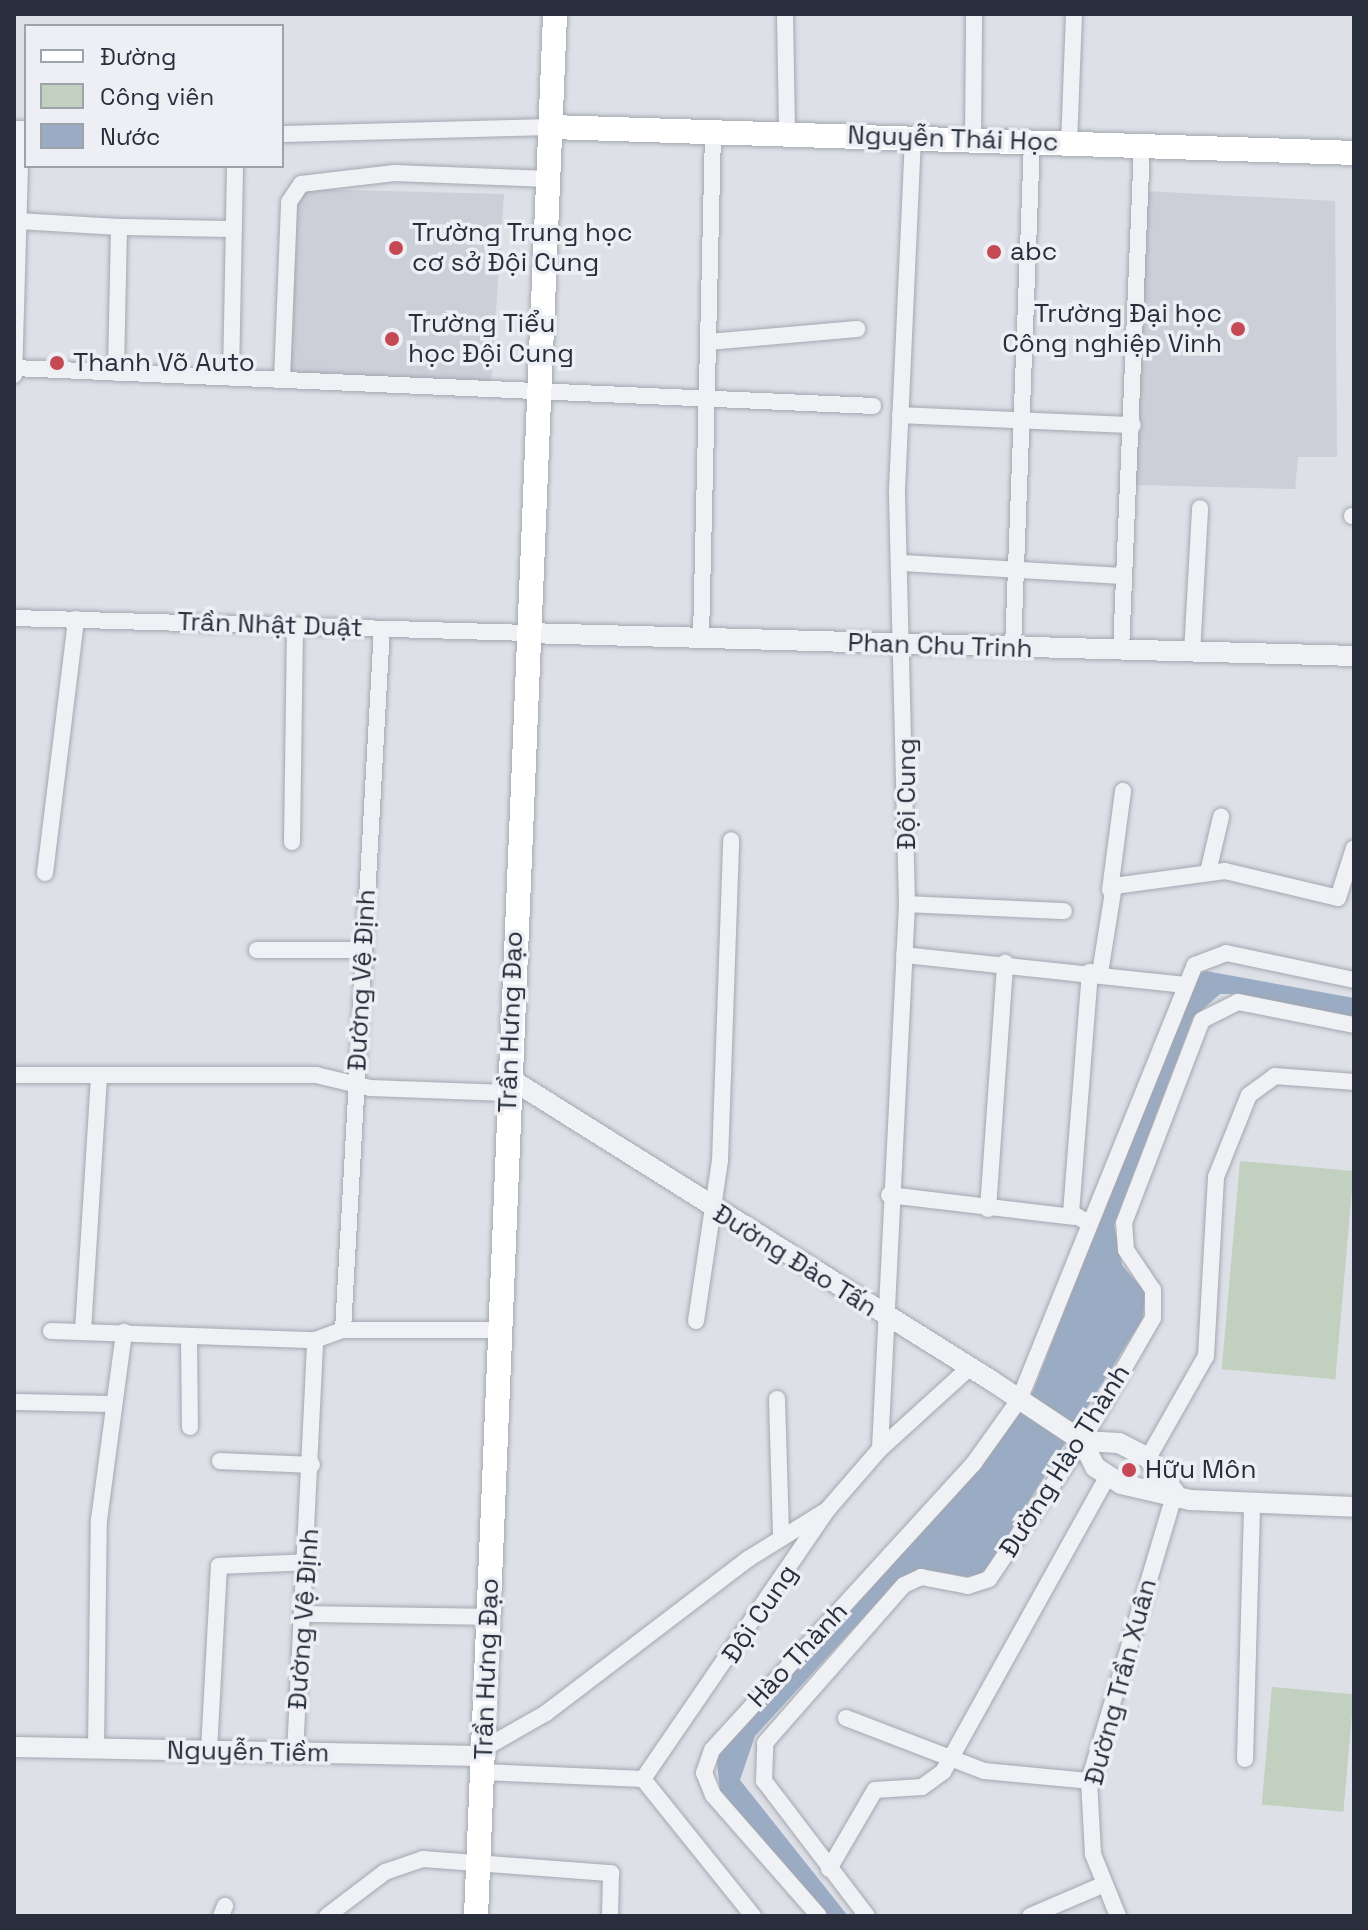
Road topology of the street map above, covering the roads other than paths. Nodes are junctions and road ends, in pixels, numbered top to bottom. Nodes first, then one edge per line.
1 (555, 14) edge
2 (785, 14) edge
3 (974, 14) edge
4 (1074, 14) edge
5 (551, 127) junction
6 (20, 129) edge
7 (713, 132) junction
8 (787, 132) junction
9 (284, 134) edge
10 (913, 138) junction
11 (973, 140) junction
12 (1032, 143) junction
13 (1069, 144) junction
14 (1142, 146) junction
15 (1354, 153) edge
16 (235, 168) edge
17 (549, 179) junction
18 (18, 221) junction
19 (119, 227) junction
20 (234, 229) junction
21 (857, 329) dead end
22 (708, 342) junction
23 (14, 368) edge
24 (116, 373) junction
25 (14, 375) edge
26 (231, 377) junction
27 (282, 380) junction
28 (539, 390) junction
29 (707, 398) junction
30 (873, 406) dead end
31 (900, 415) junction
32 (1018, 420) junction
33 (1133, 425) junction
34 (1200, 508) dead end
35 (902, 563) junction
36 (1011, 569) junction
37 (1123, 576) junction
38 (14, 618) edge
39 (76, 619) junction
40 (295, 626) junction
41 (382, 629) junction
42 (527, 633) junction
43 (701, 638) junction
44 (906, 645) junction
45 (1013, 648) junction
46 (1121, 651) junction
47 (1192, 653) junction
48 (1354, 656) edge
49 (1123, 791) dead end
50 (1221, 817) dead end
51 (731, 840) dead end
52 (292, 842) dead end
53 (1354, 848) edge
54 (1208, 872) junction
55 (45, 873) dead end
56 (1110, 890) junction
57 (907, 904) junction
58 (1064, 911) dead end
59 (257, 950) dead end
60 (364, 950) junction
61 (904, 955) junction
62 (1005, 963) junction
63 (1095, 973) junction
64 (1354, 980) edge
65 (1184, 985) junction
66 (1354, 1025) edge
67 (14, 1075) edge
68 (99, 1075) junction
69 (1354, 1082) edge
70 (357, 1083) junction
71 (508, 1086) junction
72 (889, 1195) junction
73 (988, 1209) junction
74 (714, 1211) junction
75 (1079, 1219) junction
76 (887, 1318) junction
77 (696, 1321) dead end
78 (343, 1330) junction
79 (499, 1330) junction
80 (51, 1331) dead end
81 (83, 1331) junction
82 (124, 1332) junction
83 (189, 1338) junction
84 (315, 1340) junction
85 (969, 1368) junction
86 (777, 1399) dead end
87 (14, 1402) edge
88 (1022, 1402) junction
89 (113, 1404) junction
90 (190, 1427) dead end
91 (1079, 1439) junction
92 (880, 1449) junction
93 (1148, 1458) junction
94 (220, 1461) dead end
95 (312, 1465) junction
96 (1108, 1475) junction
97 (1175, 1493) junction
98 (1252, 1504) junction
99 (1354, 1507) edge
100 (828, 1509) junction
101 (781, 1536) junction
102 (310, 1562) junction
103 (307, 1614) junction
104 (489, 1617) junction
105 (846, 1718) dead end
106 (14, 1747) edge
107 (96, 1750) junction
108 (209, 1750) junction
109 (295, 1754) junction
110 (482, 1759) junction
111 (1245, 1759) dead end
112 (950, 1760) junction
113 (643, 1779) junction
114 (1089, 1781) junction
115 (478, 1864) junction
116 (829, 1869) junction
117 (1100, 1886) junction
118 (327, 1916) edge
119 (476, 1916) edge
120 (610, 1916) edge
121 (753, 1916) edge
122 (819, 1916) edge
123 (867, 1916) edge
124 (1030, 1916) edge
125 (1118, 1916) edge

1 - 5 main road, Trần Hưng Đạo
2 - 8 street
3 - 11 street
4 - 13 street
5 - 7 main road, Nguyễn Thái Học
5 - 9 street
5 - 17 main road, Trần Hưng Đạo
6 - 18 street
7 - 8 main road, Nguyễn Thái Học
7 - 22 street
8 - 10 main road, Nguyễn Thái Học
10 - 11 main road, Nguyễn Thái Học
10 - 31 street, Đội Cung
11 - 12 main road, Nguyễn Thái Học
12 - 13 main road, Nguyễn Thái Học
12 - 32 street
13 - 14 main road, Nguyễn Thái Học
14 - 15 main road, Nguyễn Thái Học
14 - 33 street
16 - 20 street
17 - 27 street
17 - 28 main road, Trần Hưng Đạo
18 - 19 street
18 - 23 street
19 - 20 street
19 - 24 street
20 - 26 street
21 - 22 street
22 - 29 street
23 - 24 street
23 - 25 street
24 - 26 street
26 - 27 street
27 - 28 street
28 - 29 street
28 - 42 main road, Trần Hưng Đạo
29 - 30 street
29 - 43 street
31 - 32 street
31 - 35 street, Đội Cung
32 - 33 street
32 - 36 street
33 - 37 street
34 - 47 street
35 - 36 street
35 - 44 street, Đội Cung
36 - 37 street
36 - 45 street
37 - 46 street
38 - 39 street, Trần Nhật Duật
39 - 40 street, Trần Nhật Duật
39 - 55 street
40 - 41 street, Trần Nhật Duật
40 - 52 street
41 - 42 street, Trần Nhật Duật
41 - 60 street, Đường Vệ Định
42 - 43 street, Phan Chu Trinh
42 - 71 main road, Trần Hưng Đạo
43 - 44 street, Phan Chu Trinh
44 - 45 street, Phan Chu Trinh
44 - 57 street, Đội Cung
45 - 46 street, Phan Chu Trinh
46 - 47 street, Phan Chu Trinh
47 - 48 street, Phan Chu Trinh
49 - 56 street
50 - 54 street
51 - 74 street
53 - 54 street
54 - 56 street
56 - 63 street
57 - 58 street
57 - 61 street, Đội Cung
59 - 60 street
60 - 70 street, Đường Vệ Định
61 - 62 street
61 - 72 street, Đội Cung
62 - 63 street
62 - 73 street
63 - 65 street
63 - 75 street
64 - 65 street
65 - 75 street
66 - 91 street, Đường Hào Thành
67 - 68 street
68 - 70 street
68 - 81 street
69 - 93 street
70 - 71 street
70 - 78 street, Đường Vệ Định
71 - 74 street, Đường Đào Tấn
71 - 79 main road, Trần Hưng Đạo
72 - 73 street
72 - 76 street, Đội Cung
73 - 75 street
74 - 76 street, Đường Đào Tấn
74 - 77 street
75 - 88 street
76 - 85 street, Đường Đào Tấn
76 - 92 street, Đội Cung
78 - 79 street
78 - 84 street
79 - 104 main road, Trần Hưng Đạo
80 - 81 street
81 - 82 street
82 - 83 street
82 - 89 street
83 - 84 street
83 - 90 street
84 - 95 street, Đường Vệ Định
85 - 88 street, Đường Đào Tấn
85 - 92 street, Đội Cung
86 - 101 street
87 - 89 street
88 - 91 street, Đường Đào Tấn
88 - 122 street, Hào Thành
89 - 107 street
91 - 93 street, Đường Đào Tấn
91 - 96 street, Đường Đào Tấn
91 - 116 street, Đường Hào Thành
92 - 100 street, Đội Cung
93 - 97 street, Đường Đào Tấn
94 - 95 street
95 - 102 street, Đường Vệ Định
96 - 97 street, Đường Đào Tấn
96 - 112 street
97 - 98 street, Đường Đào Tấn
97 - 114 street, Đường Trần Xuân
98 - 99 street, Đường Đào Tấn
98 - 111 street
100 - 101 street
100 - 113 street, Đội Cung
101 - 110 street
102 - 103 street, Đường Vệ Định
102 - 108 street
103 - 104 street
103 - 109 street, Đường Vệ Định
104 - 110 main road, Trần Hưng Đạo
105 - 112 street
106 - 107 street, Nguyễn Tiềm
107 - 108 street, Nguyễn Tiềm
108 - 109 street, Nguyễn Tiềm
109 - 110 street, Nguyễn Tiềm
110 - 113 street
110 - 115 main road, Trần Hưng Đạo
112 - 114 street
112 - 116 street
113 - 121 street
114 - 117 street, Đường Trần Xuân
115 - 118 street
115 - 119 main road, Trần Hưng Đạo
115 - 120 street
116 - 123 street, Đường Hào Thành
117 - 124 street
117 - 125 street, Đường Trần Xuân

